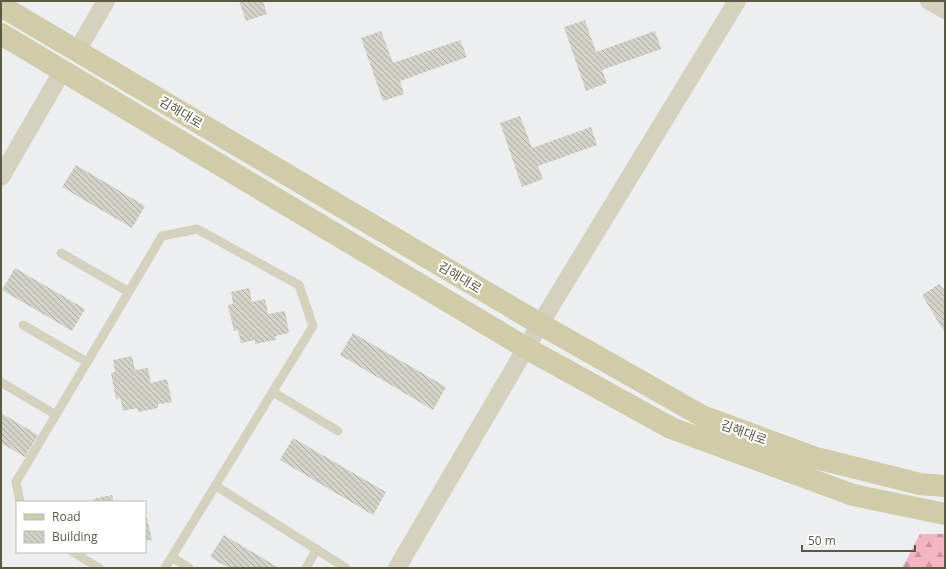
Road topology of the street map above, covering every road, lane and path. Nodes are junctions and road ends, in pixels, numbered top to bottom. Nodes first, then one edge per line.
1 (106, 1) edge
2 (737, 1) edge
3 (929, 1) edge
4 (1, 6) edge
5 (945, 10) edge
6 (1, 34) edge
7 (77, 51) junction
8 (63, 70) junction
9 (1, 177) edge
10 (61, 253) dead end
11 (129, 292) junction
12 (540, 324) junction
13 (23, 325) dead end
14 (526, 348) junction
15 (87, 362) junction
16 (1, 382) edge
17 (273, 392) junction
18 (56, 415) junction
19 (338, 431) dead end
20 (216, 486) junction
21 (945, 486) edge
22 (20, 501) edge
23 (945, 514) edge
24 (317, 549) junction
25 (75, 553) edge
26 (172, 558) junction
27 (99, 568) edge
28 (165, 568) edge
29 (189, 568) edge
30 (306, 568) edge
31 (346, 568) edge
32 (397, 568) edge

1 - 7 street
2 - 12 street
3 - 5 street
4 - 7 main road, 김해대로
6 - 8 main road, 김해대로
7 - 12 main road, 김해대로
8 - 9 street
8 - 14 main road, 김해대로
10 - 11 lane
11 - 15 lane
11 - 17 lane
12 - 14 street
12 - 21 main road, 김해대로
13 - 15 lane
14 - 23 main road, 김해대로
14 - 32 street
15 - 18 lane
16 - 18 lane
17 - 19 lane
17 - 20 lane
18 - 22 lane
20 - 24 lane
20 - 26 lane
24 - 30 lane
24 - 31 lane
25 - 27 lane
26 - 28 lane
26 - 29 lane

